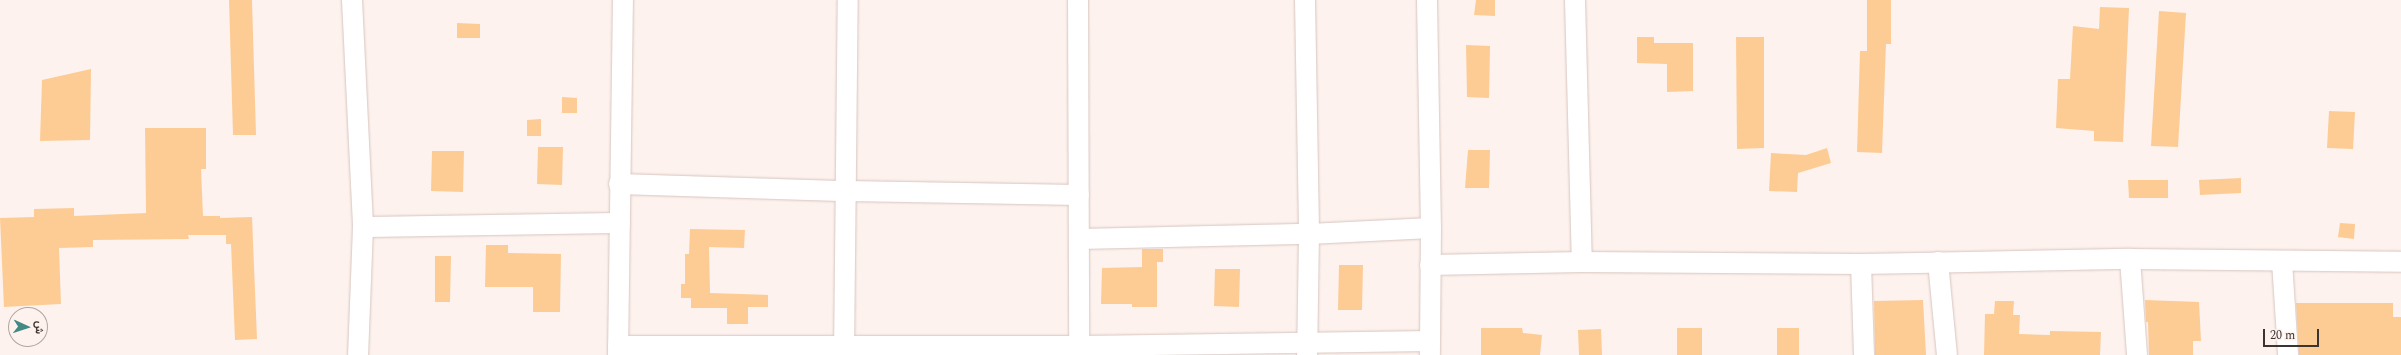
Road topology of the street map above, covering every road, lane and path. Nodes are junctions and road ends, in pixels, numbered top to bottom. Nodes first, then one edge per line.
1 (352, 0) edge
2 (623, 0) edge
3 (848, 0) edge
4 (1078, 0) edge
5 (1305, 0) edge
6 (1427, 0) edge
7 (1575, 0) edge
8 (619, 184) junction
9 (848, 191) junction
10 (1079, 195) junction
11 (620, 223) junction
12 (363, 226) junction
13 (1431, 228) junction
14 (1308, 234) junction
15 (1080, 239) junction
16 (2130, 260) junction
17 (2282, 261) junction
18 (1582, 262) junction
19 (1938, 262) junction
20 (2401, 262) edge
21 (1861, 264) junction
22 (1430, 265) junction
23 (1430, 348) edge
24 (618, 350) edge
25 (844, 350) edge
26 (1079, 350) edge
27 (1307, 350) edge
28 (358, 355) edge
29 (1864, 355) edge
30 (1947, 355) edge
31 (2137, 355) edge
32 (2288, 355) edge

1 - 12 street
2 - 8 street
3 - 9 street
4 - 10 street
5 - 14 street
6 - 13 street
7 - 18 street
8 - 9 street
8 - 11 street
9 - 10 street
9 - 25 street
10 - 15 street
11 - 12 street
11 - 24 street
12 - 28 street
13 - 14 street
13 - 22 street
14 - 15 street
14 - 27 street
15 - 26 street
16 - 17 street
16 - 19 street
16 - 31 street
17 - 20 street
17 - 32 street
18 - 21 street
18 - 22 street
19 - 21 street
19 - 30 street
21 - 29 street
22 - 23 street
23 - 27 street
24 - 25 street
25 - 26 street
26 - 27 street

